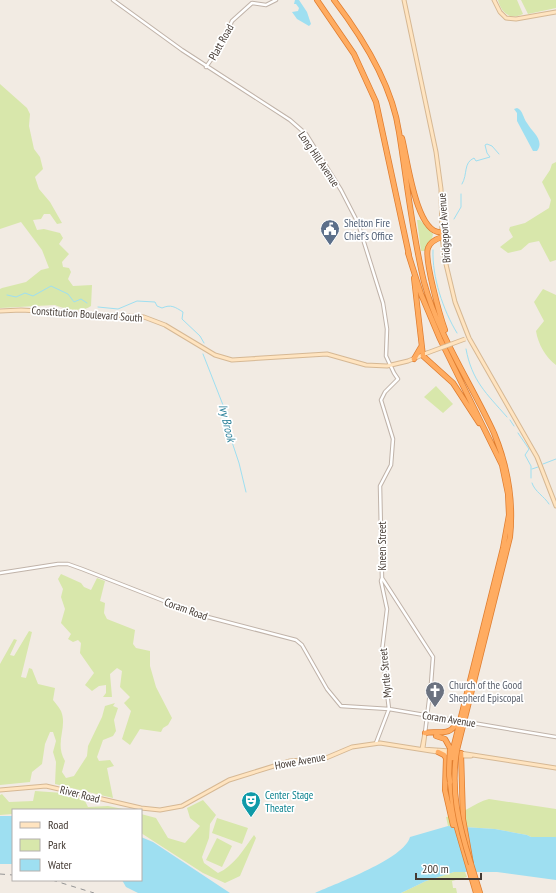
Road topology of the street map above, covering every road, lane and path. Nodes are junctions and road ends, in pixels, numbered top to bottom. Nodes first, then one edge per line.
1 (113, 0) edge
2 (276, 0) edge
3 (317, 0) edge
4 (334, 0) edge
5 (404, 0) edge
6 (494, 0) edge
7 (556, 12) edge
8 (206, 67) junction
9 (399, 132) junction
10 (442, 235) junction
11 (408, 253) junction
12 (0, 311) edge
13 (467, 339) junction
14 (421, 345) junction
15 (452, 348) junction
16 (425, 354) junction
17 (414, 359) junction
18 (390, 366) junction
19 (398, 379) joint
20 (496, 450) junction
21 (509, 494) junction
22 (510, 503) junction
23 (556, 506) edge
24 (0, 573) edge
25 (382, 578) junction
26 (464, 701) junction
27 (341, 706) joint
28 (389, 710) junction
29 (426, 716) junction
30 (425, 733) junction
31 (556, 737) edge
32 (376, 743) junction
33 (422, 749) junction
34 (453, 749) junction
35 (438, 752) junction
36 (462, 755) junction
37 (556, 768) edge
38 (0, 790) edge
39 (160, 810) joint
40 (458, 832) junction
41 (471, 864) junction
42 (476, 893) edge
43 (480, 893) edge

1 - 8 street, Long Hill Avenue
2 - 8 street, Platt Road
3 - 11 highway
4 - 9 highway
5 - 10 main road, Bridgeport Avenue
6 - 7 main road
8 - 18 street, Long Hill Avenue
9 - 10 highway
9 - 15 highway
10 - 13 main road, Bridgeport Avenue
10 - 15 highway
11 - 14 highway
11 - 20 highway
12 - 18 main road, Constitution Boulevard South
13 - 16 main road, Constitution Boulevard South, bridge
13 - 23 main road, Bridgeport Avenue
14 - 16 highway
14 - 17 highway
15 - 21 highway
16 - 17 main road, Constitution Boulevard South
16 - 20 highway
17 - 18 main road, Constitution Boulevard South
18 - 19 street, Long Hill Avenue
19 - 25 street, Kneen Street
20 - 21 highway
21 - 22 highway
22 - 26 highway
22 - 34 highway
24 - 27 street, Coram Road
25 - 28 street, Myrtle Street
25 - 29 street, Kneen Street
26 - 30 highway
26 - 34 highway
27 - 28 street, Coram Avenue
28 - 29 street, Coram Avenue
28 - 32 street, Myrtle Street
29 - 30 street, Kneen Street
29 - 31 street, Coram Avenue, bridge
30 - 33 main road, Kneen Street
30 - 34 highway
32 - 33 main road, Howe Avenue
32 - 39 main road, Howe Avenue
33 - 35 main road, Howe Avenue
33 - 36 main road, Howe Avenue
34 - 40 highway, bridge
34 - 41 highway, bridge
35 - 36 main road, Howe Avenue
35 - 40 highway
36 - 37 main road, Howe Avenue
36 - 41 highway, bridge
38 - 39 main road, River Road
40 - 42 highway
41 - 43 highway

